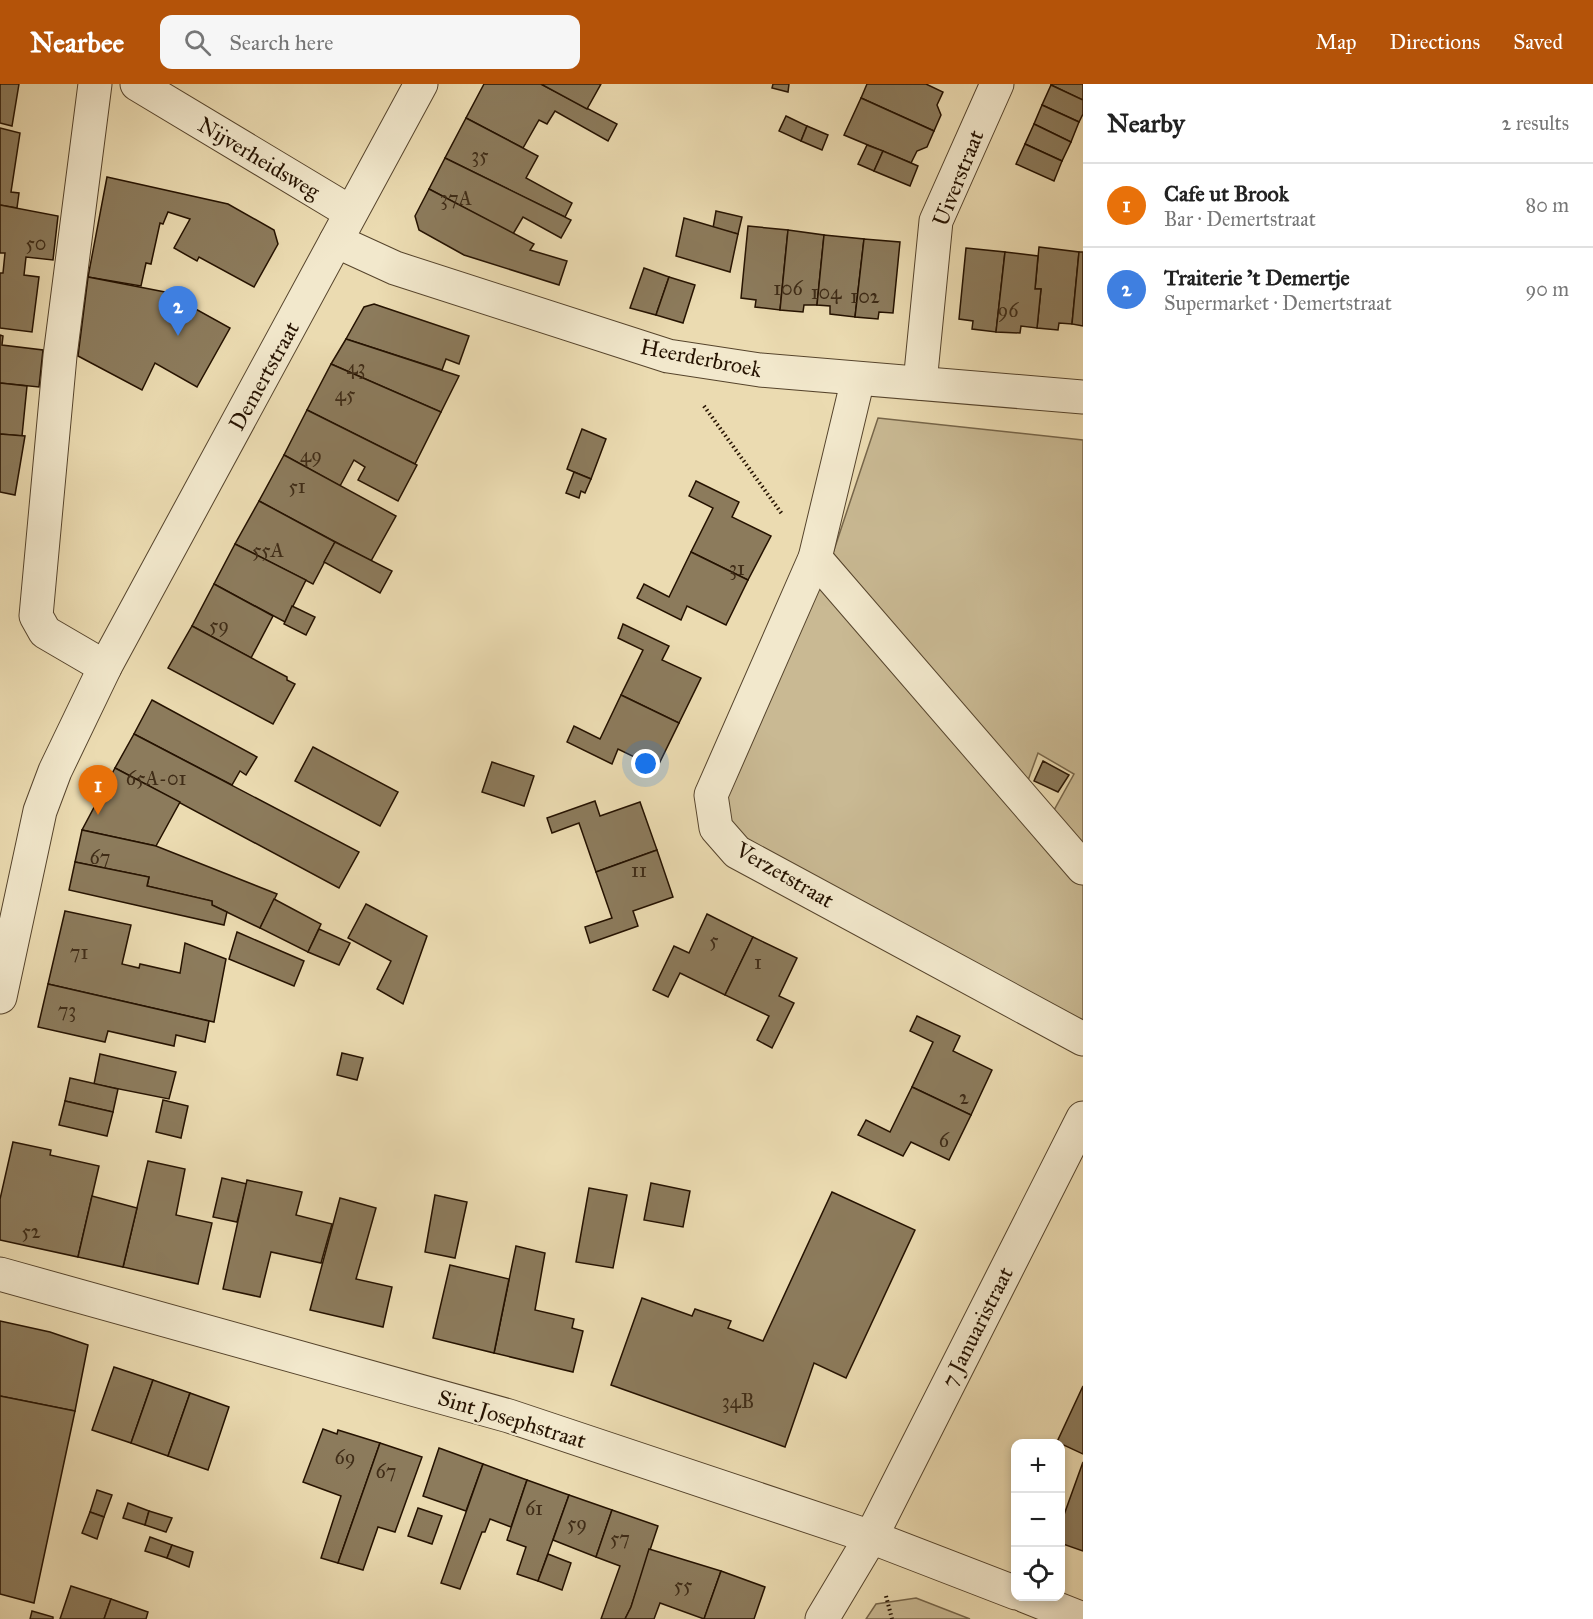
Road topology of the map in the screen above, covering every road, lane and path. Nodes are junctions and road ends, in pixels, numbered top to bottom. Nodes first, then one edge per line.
1 (95, 84) edge
2 (137, 84) edge
3 (421, 84) edge
4 (997, 84) edge
5 (350, 212) junction
6 (336, 241) junction
7 (668, 356) junction
8 (858, 379) junction
9 (920, 383) junction
10 (1083, 397) edge
11 (814, 558) junction
12 (105, 667) junction
13 (1083, 868) edge
14 (0, 998) edge
15 (1083, 1039) edge
16 (1083, 1118) edge
17 (0, 1274) edge
18 (871, 1537) junction
19 (1011, 1591) edge
20 (1037, 1601) edge
21 (822, 1619) edge
22 (1083, 1619) edge

1 - 12 street
2 - 5 street, Nijverheidsweg
3 - 5 street, Demertstraat
4 - 9 street, Uiverstraat
5 - 6 street, Demertstraat
6 - 7 street, Heerderbroek
6 - 12 street, Demertstraat
7 - 8 street, Heerderbroek
7 - 11 path
8 - 9 street, Heerderbroek
8 - 11 street, Verzetstraat
9 - 10 street, Heerderbroek
11 - 13 street
11 - 15 street, Verzetstraat
12 - 14 street, Demertstraat
16 - 18 street, 7 Januaristraat
17 - 18 street, Sint Josephstraat
18 - 19 street, Sint Josephstraat
18 - 21 street, 7 Januaristraat
20 - 22 street

